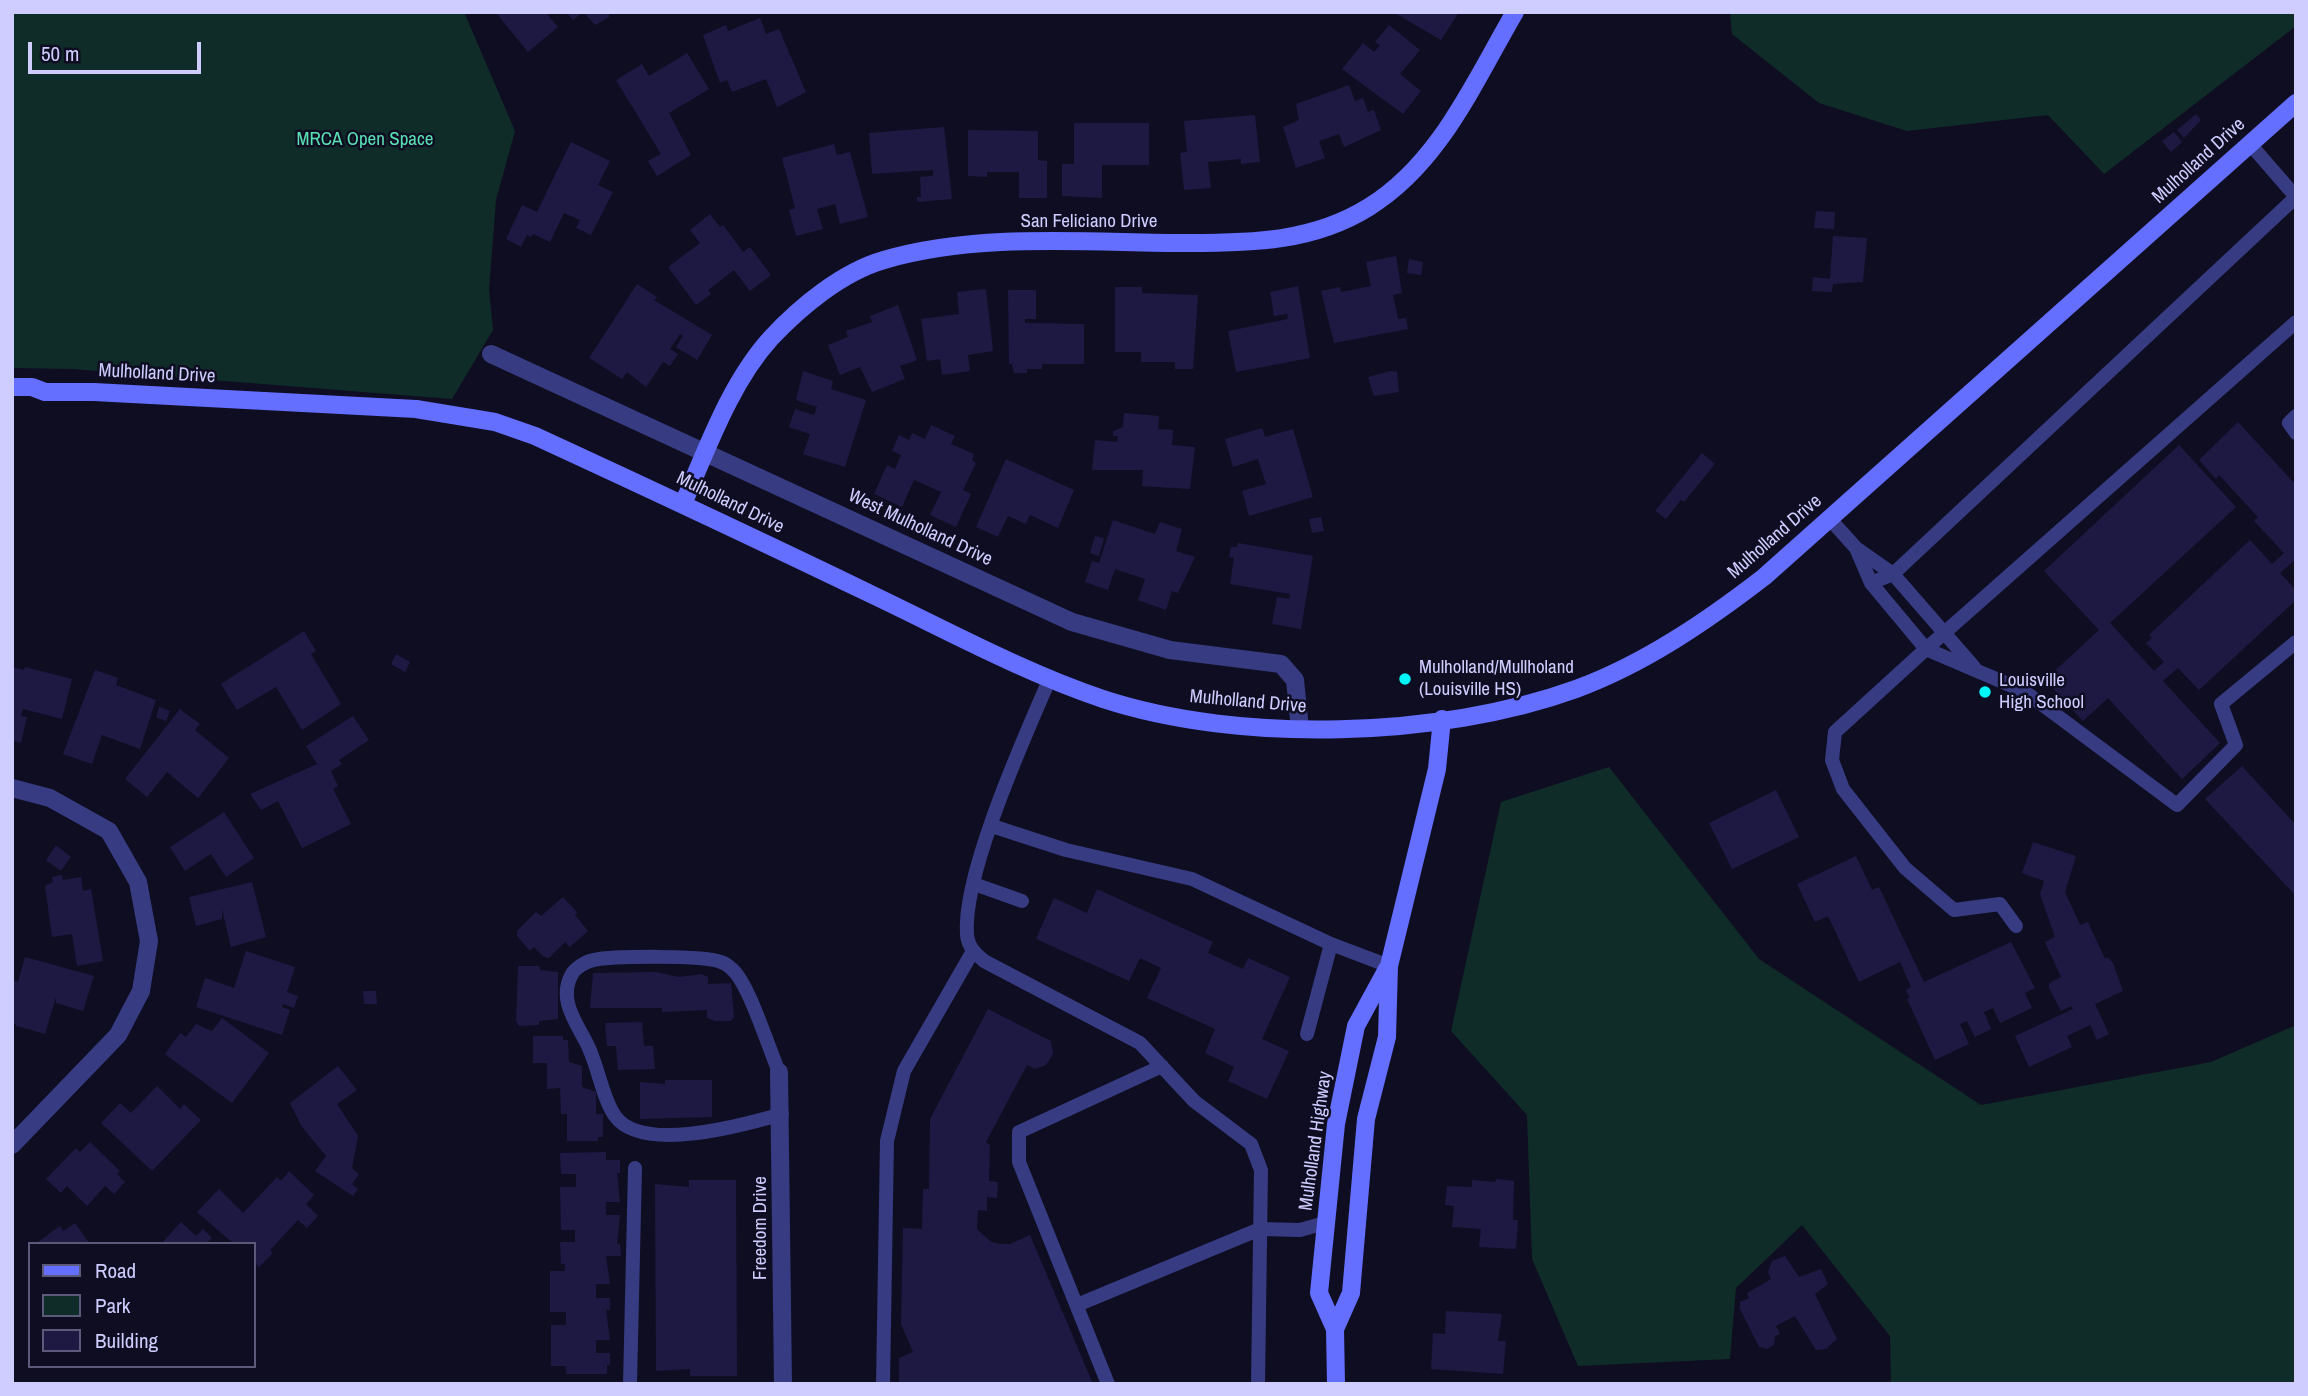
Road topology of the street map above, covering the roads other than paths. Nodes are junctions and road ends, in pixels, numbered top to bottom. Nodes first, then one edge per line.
1 (1515, 12) edge
2 (2296, 103) edge
3 (2250, 144) junction
4 (2296, 197) edge
5 (2296, 322) edge
6 (491, 354) dead end
7 (12, 387) edge
8 (45, 392) junction
9 (12, 399) edge
10 (2296, 416) edge
11 (2296, 433) edge
12 (706, 452) junction
13 (683, 504) junction
14 (1829, 518) junction
15 (1856, 548) junction
16 (1893, 574) junction
17 (1871, 583) junction
18 (1945, 632) junction
19 (2296, 642) edge
20 (1926, 649) junction
21 (1977, 670) junction
22 (1050, 678) junction
23 (1442, 719) junction
24 (1300, 729) junction
25 (12, 788) edge
26 (992, 826) junction
27 (974, 884) junction
28 (1022, 901) dead end
29 (2016, 926) dead end
30 (1331, 944) junction
31 (973, 950) junction
32 (1389, 965) junction
33 (1307, 1034) dead end
34 (1162, 1066) junction
35 (779, 1072) joint
36 (782, 1114) junction
37 (12, 1145) edge
38 (635, 1168) dead end
39 (1325, 1223) junction
40 (1260, 1229) junction
41 (1077, 1305) junction
42 (1335, 1329) junction
43 (630, 1384) edge
44 (783, 1384) edge
45 (883, 1384) edge
46 (1108, 1384) edge
47 (1258, 1384) edge
48 (1336, 1384) edge

1 - 12 main road, San Feliciano Drive
2 - 3 main road, Mulholland Drive
3 - 4 lane
3 - 14 main road, Mulholland Drive
4 - 16 lane
5 - 18 lane
6 - 12 street, West Mulholland Drive
7 - 8 main road, Mulholland Drive
8 - 9 main road, Mulholland Drive
8 - 13 main road, Mulholland Drive
10 - 11 lane
12 - 13 main road, San Feliciano Drive
12 - 24 street, West Mulholland Drive
13 - 22 main road, Mulholland Drive
14 - 15 lane
14 - 23 main road, Mulholland Drive
15 - 16 lane
15 - 17 lane
16 - 17 lane
16 - 18 lane
17 - 20 lane
18 - 20 lane
18 - 21 lane
19 - 21 lane
20 - 21 lane
20 - 29 lane
22 - 24 main road, Mulholland Drive
22 - 26 lane
23 - 24 main road, Mulholland Drive
23 - 32 main road, Mulholland Highway
25 - 37 street
26 - 27 lane
26 - 30 lane
27 - 28 lane
27 - 31 lane
30 - 32 lane
30 - 33 lane
31 - 34 lane
31 - 45 lane
32 - 39 main road, Mulholland Highway
32 - 42 main road, Mulholland Highway
34 - 40 lane
34 - 41 lane
35 - 36 street, Freedom Drive
35 - 36 lane
36 - 44 street, Freedom Drive
38 - 43 lane
39 - 40 lane
39 - 42 main road, Mulholland Highway
40 - 41 lane
40 - 47 lane
41 - 46 lane
42 - 48 main road, Mulholland Highway

